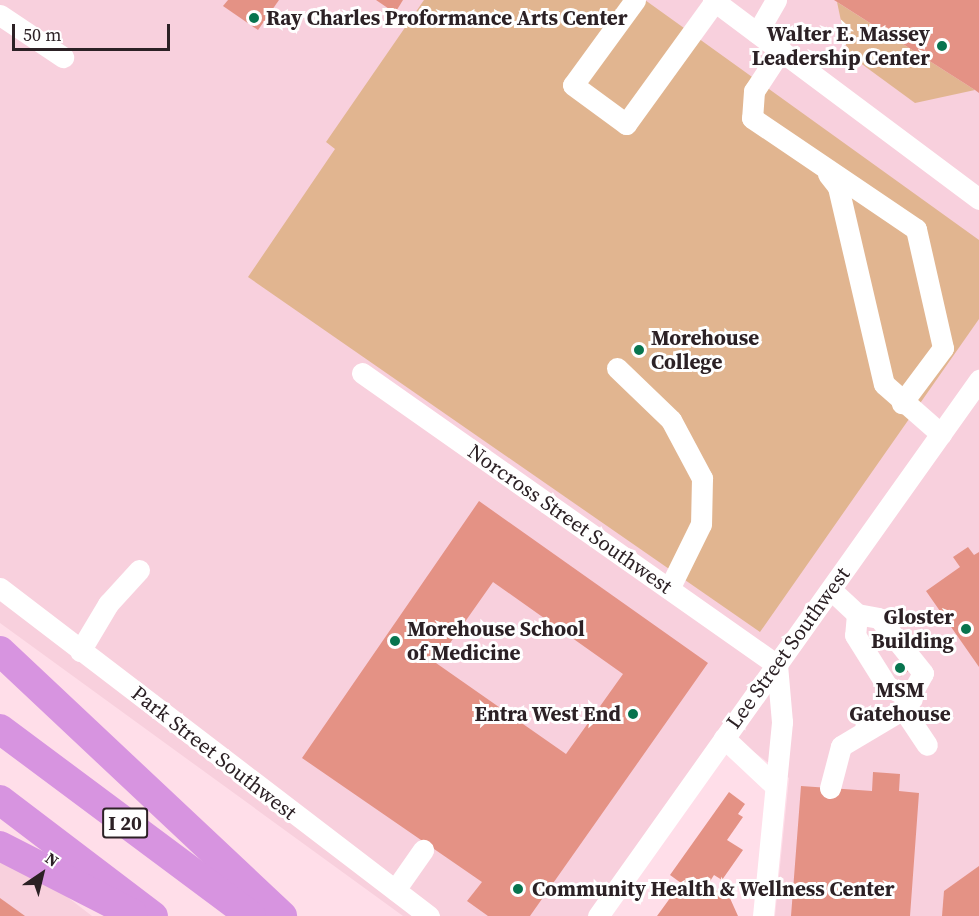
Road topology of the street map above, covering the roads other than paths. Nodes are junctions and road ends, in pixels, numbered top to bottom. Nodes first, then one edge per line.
1 (635, 0) edge
2 (776, 0) edge
3 (714, 1) edge
4 (0, 15) edge
5 (757, 33) junction
6 (781, 51) junction
7 (63, 57) dead end
8 (828, 174) junction
9 (979, 199) edge
10 (617, 368) dead end
11 (362, 373) dead end
12 (979, 380) edge
13 (902, 403) junction
14 (941, 434) junction
15 (137, 573) dead end
16 (0, 588) edge
17 (669, 589) junction
18 (831, 590) junction
19 (857, 614) junction
20 (0, 651) edge
21 (81, 651) junction
22 (777, 665) junction
23 (907, 704) junction
24 (0, 729) edge
25 (724, 738) junction
26 (927, 745) dead end
27 (772, 783) junction
28 (830, 788) dead end
29 (0, 800) edge
30 (0, 846) edge
31 (423, 850) dead end
32 (395, 890) junction
33 (138, 916) edge
34 (153, 916) edge
35 (251, 916) edge
36 (282, 916) edge
37 (429, 916) edge
38 (598, 916) edge
39 (763, 916) edge

1 - 3 street
2 - 5 street
3 - 5 street
4 - 7 street
5 - 6 street
6 - 8 street
6 - 9 street
8 - 13 street
8 - 13 street
10 - 17 street
11 - 17 street, Norcross Street Southwest
12 - 14 street, Lee Street Southwest
13 - 14 street
14 - 18 street, Lee Street Southwest
15 - 21 street
16 - 21 street, Park Street Southwest
17 - 22 street, Norcross Street Southwest
18 - 19 street
18 - 22 street, Lee Street Southwest
19 - 23 street
19 - 23 street
20 - 36 highway
21 - 32 street, Park Street Southwest
22 - 25 street, Lee Street Southwest
22 - 27 street
23 - 26 street
23 - 28 street
24 - 35 highway, I 20
25 - 27 street
25 - 38 street, Lee Street Southwest
27 - 39 street
29 - 34 highway, I 20
30 - 33 highway
31 - 32 street
32 - 37 street, Park Street Southwest

